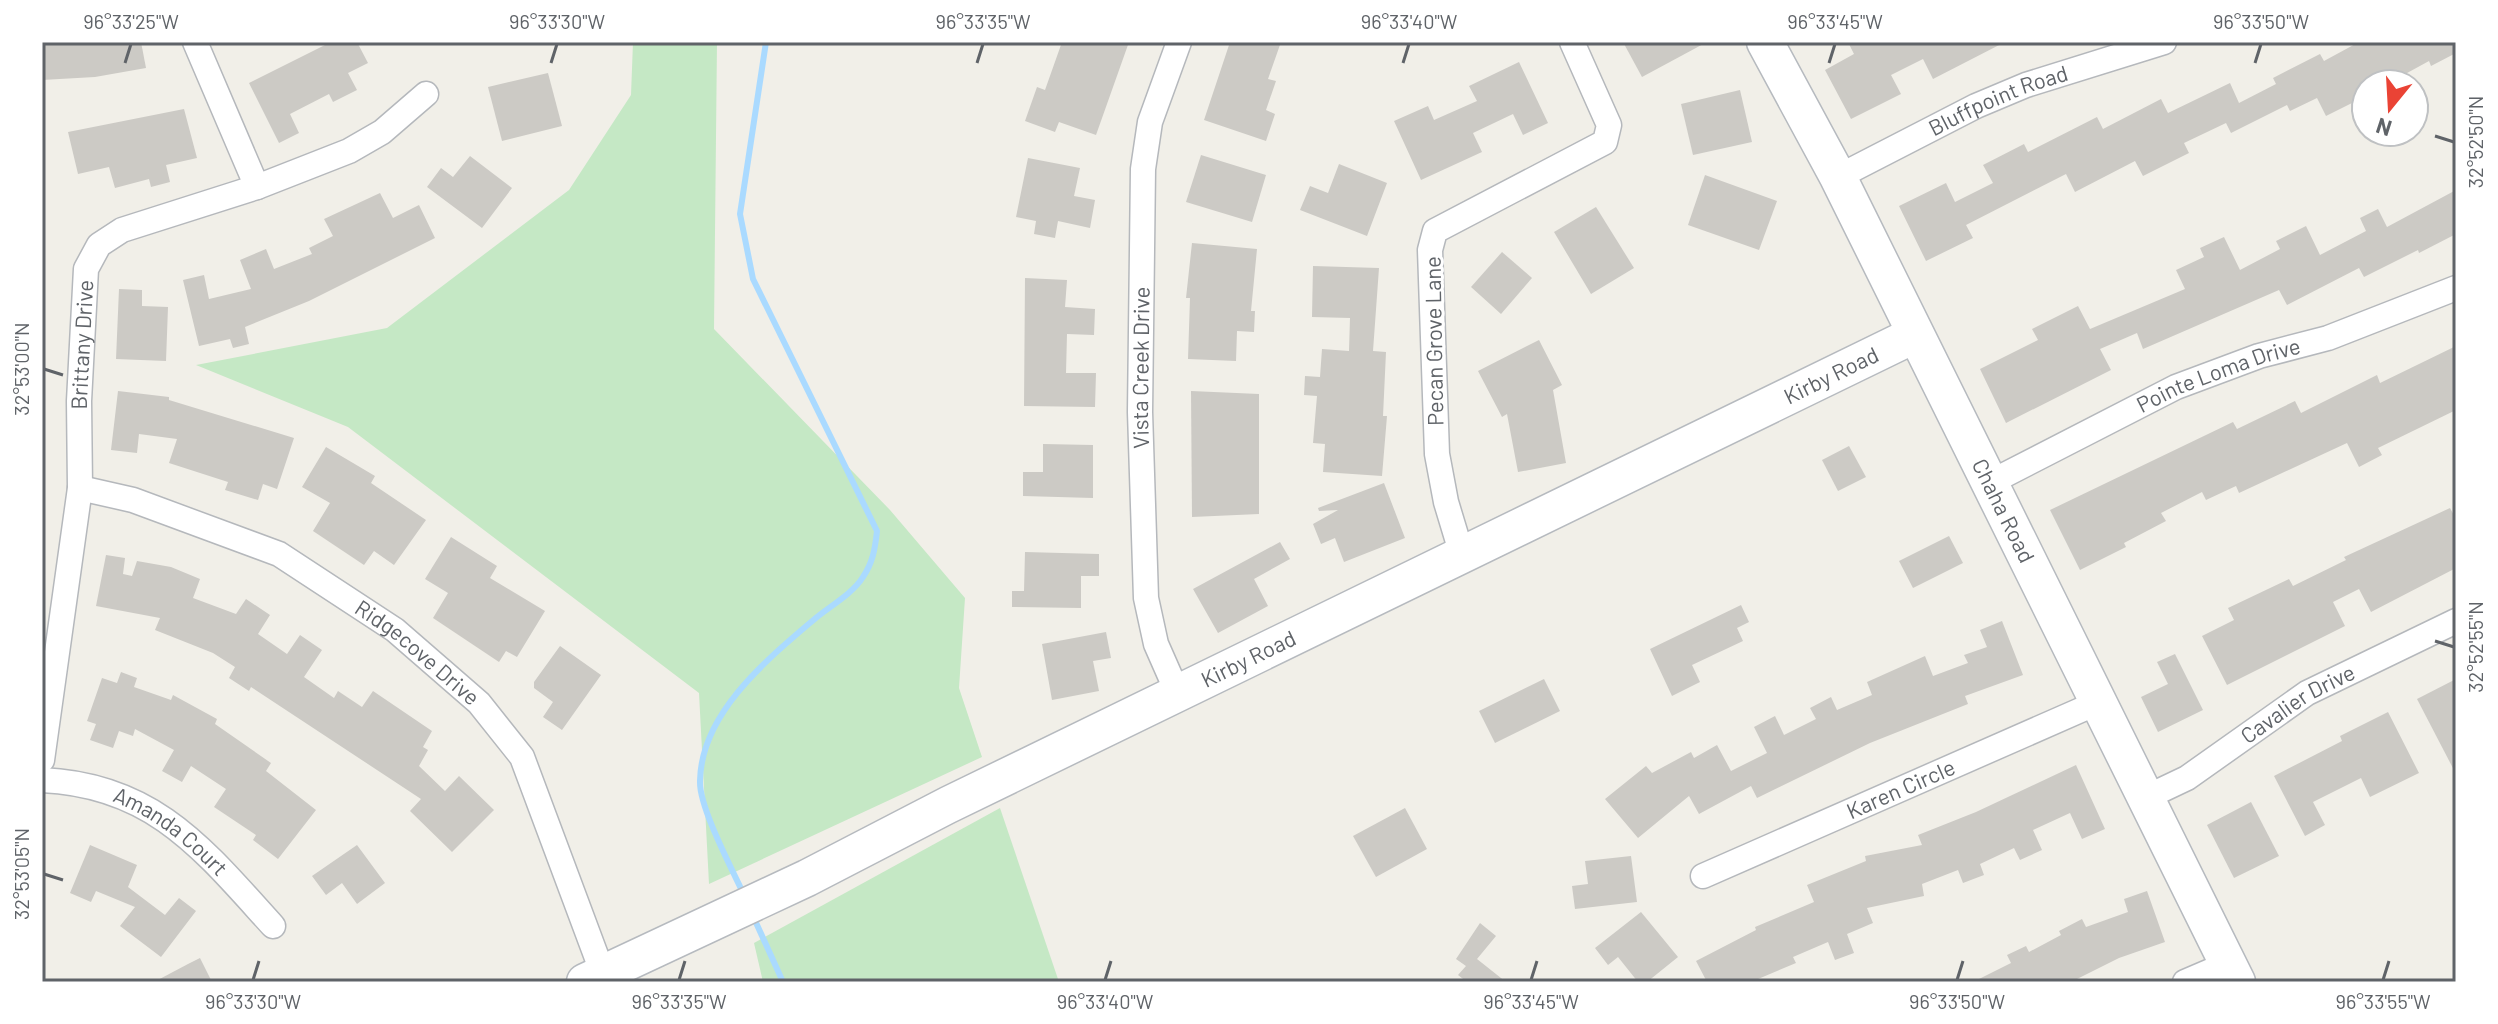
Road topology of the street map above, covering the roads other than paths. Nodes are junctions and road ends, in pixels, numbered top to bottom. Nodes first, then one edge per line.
1 (195, 42) edge
2 (1179, 42) edge
3 (1572, 42) edge
4 (1765, 42) edge
5 (2164, 42) edge
6 (426, 94) dead end
7 (1838, 177) junction
8 (257, 187) junction
9 (2456, 288) edge
10 (1914, 335) junction
11 (1991, 482) junction
12 (80, 488) junction
13 (1462, 555) junction
14 (2456, 621) edge
15 (1178, 694) junction
16 (2099, 702) junction
17 (42, 760) edge
18 (42, 780) edge
19 (2147, 797) junction
20 (1703, 876) dead end
21 (273, 926) dead end
22 (2232, 973) edge
23 (594, 978) edge
24 (2185, 982) edge

1 - 8 street
2 - 15 street, Vista Creek Drive
3 - 13 street, Pecan Grove Lane
4 - 7 street, Chaha Road
5 - 7 street, Bluffpoint Road
6 - 8 street, Brittany Drive
7 - 10 street, Chaha Road
8 - 12 street, Brittany Drive
9 - 11 street, Pointe Loma Drive
10 - 11 street, Chaha Road
10 - 13 street, Kirby Road
11 - 16 street, Chaha Road
12 - 17 street, Brittany Drive
12 - 23 street, Ridgecove Drive
13 - 15 street, Kirby Road
14 - 19 street, Cavalier Drive
15 - 23 street, Kirby Road
16 - 19 street, Chaha Road
16 - 20 street, Karen Circle
18 - 21 street, Amanda Court
19 - 22 street, Chaha Road
22 - 24 street

